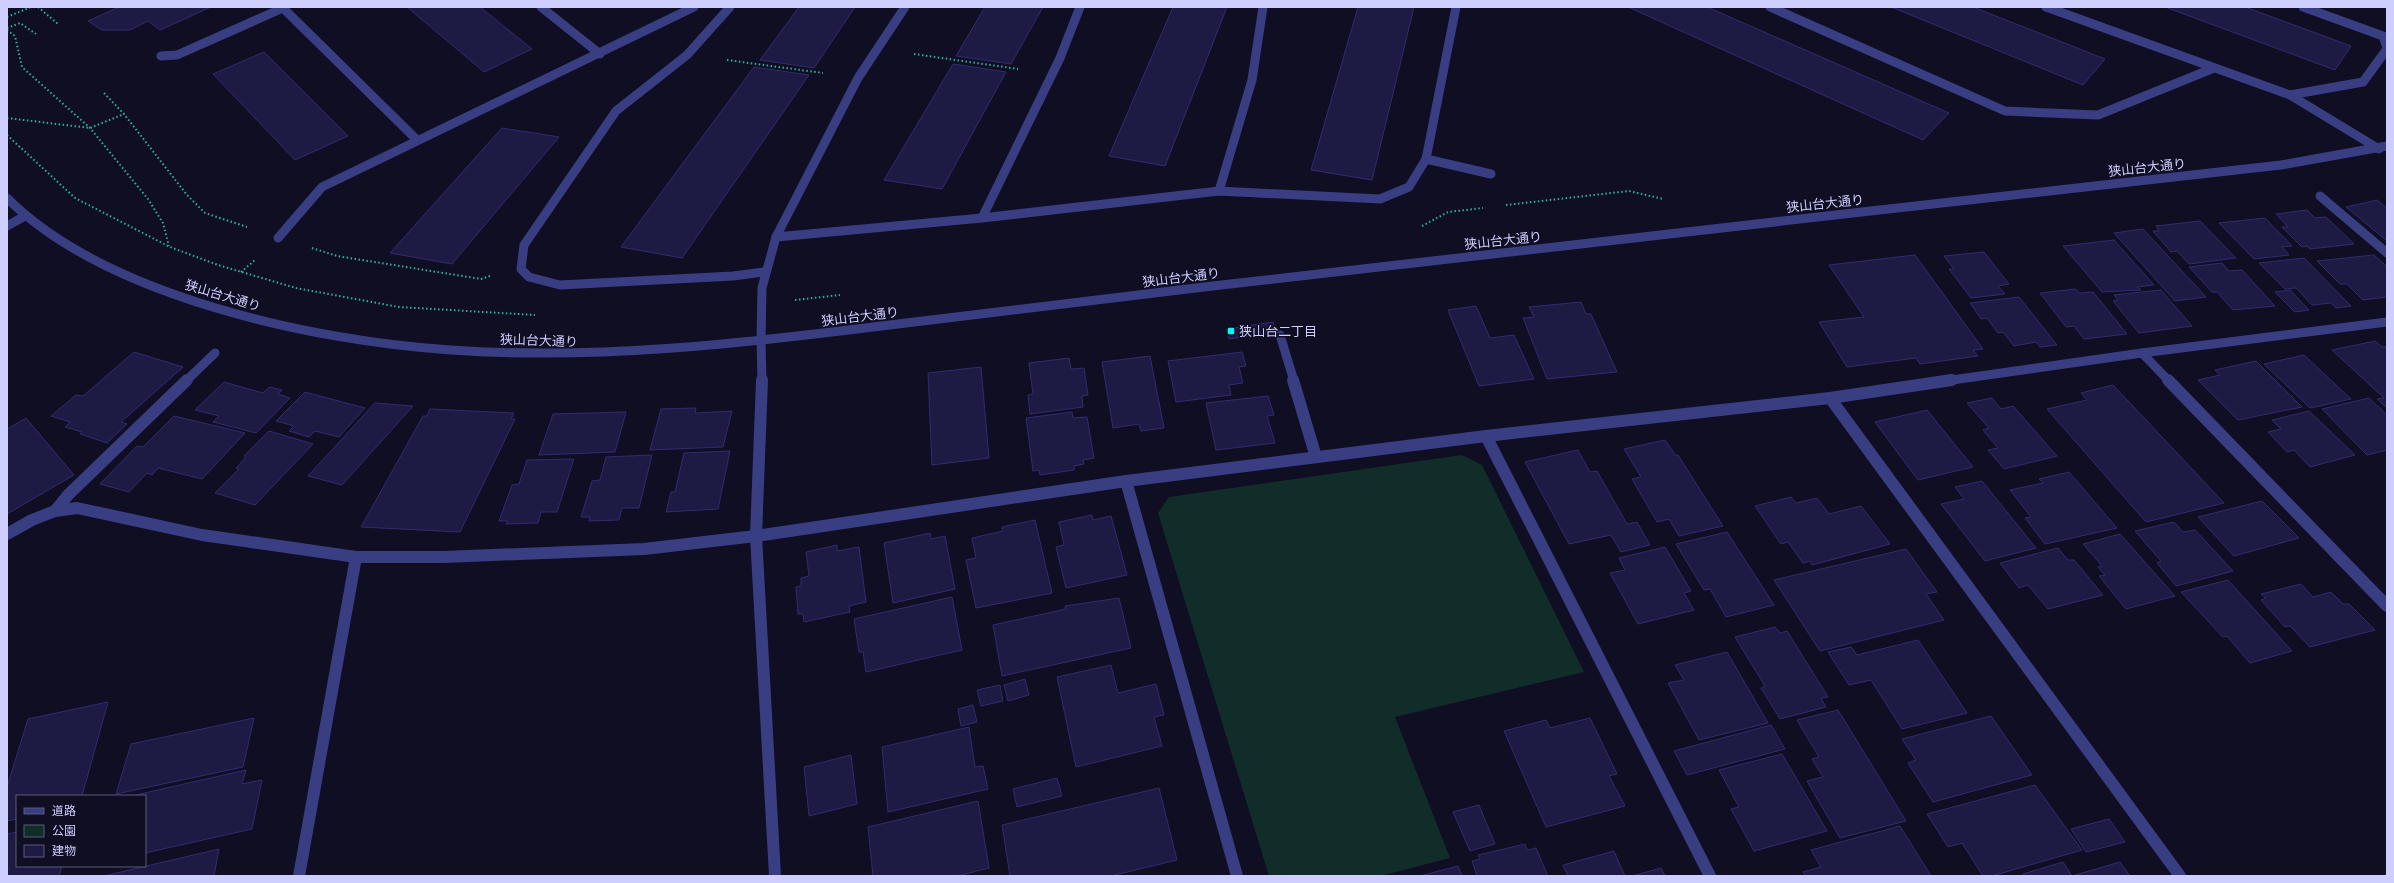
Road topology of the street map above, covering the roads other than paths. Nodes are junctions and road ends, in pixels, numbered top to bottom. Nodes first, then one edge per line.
1 (541, 7) edge
2 (694, 7) edge
3 (730, 7) edge
4 (905, 7) edge
5 (1080, 7) edge
6 (1263, 7) edge
7 (1456, 7) edge
8 (1770, 7) edge
9 (2046, 7) edge
10 (2303, 7) edge
11 (282, 8) edge
12 (2387, 48) edge
13 (600, 54) junction
14 (161, 56) dead end
15 (2214, 68) junction
16 (2290, 95) junction
17 (417, 140) junction
18 (2383, 147) edge
19 (1426, 159) junction
20 (1491, 174) dead end
21 (1219, 191) junction
22 (2320, 196) dead end
23 (7, 198) edge
24 (25, 216) junction
25 (982, 218) junction
26 (7, 226) edge
27 (776, 237) junction
28 (278, 238) road end
29 (2387, 253) edge
30 (764, 272) junction
31 (2387, 322) edge
32 (1280, 335) dead end
33 (760, 341) junction
34 (215, 353) dead end
35 (2142, 353) junction
36 (1830, 398) junction
37 (1486, 436) junction
38 (1316, 457) junction
39 (1126, 481) junction
40 (55, 511) junction
41 (7, 534) edge
42 (756, 536) junction
43 (356, 557) junction
44 (2387, 606) edge
45 (299, 876) edge
46 (775, 876) edge
47 (1237, 876) edge
48 (1710, 876) edge
49 (2180, 876) edge

1 - 13 street
2 - 13 street
3 - 30 street
4 - 27 street
5 - 25 street
6 - 21 street
7 - 19 street
8 - 15 street
9 - 15 street
10 - 12 street
11 - 14 street
11 - 17 street
12 - 16 street
13 - 17 street
15 - 16 street
16 - 18 street
17 - 28 street
18 - 33 street, 狭山台大通り
19 - 20 street
19 - 21 street
21 - 25 street
22 - 29 street
23 - 24 street, 狭山台大通り
24 - 26 street
24 - 33 street, 狭山台大通り
25 - 27 street
27 - 30 street
30 - 33 street
31 - 35 street
32 - 38 street
33 - 42 street
34 - 40 street
35 - 36 street
35 - 44 street
36 - 37 street
36 - 49 street
37 - 38 street
37 - 48 street
38 - 39 street
39 - 42 street
39 - 47 street
40 - 41 street
40 - 43 street
42 - 43 street
42 - 46 street
43 - 45 street

